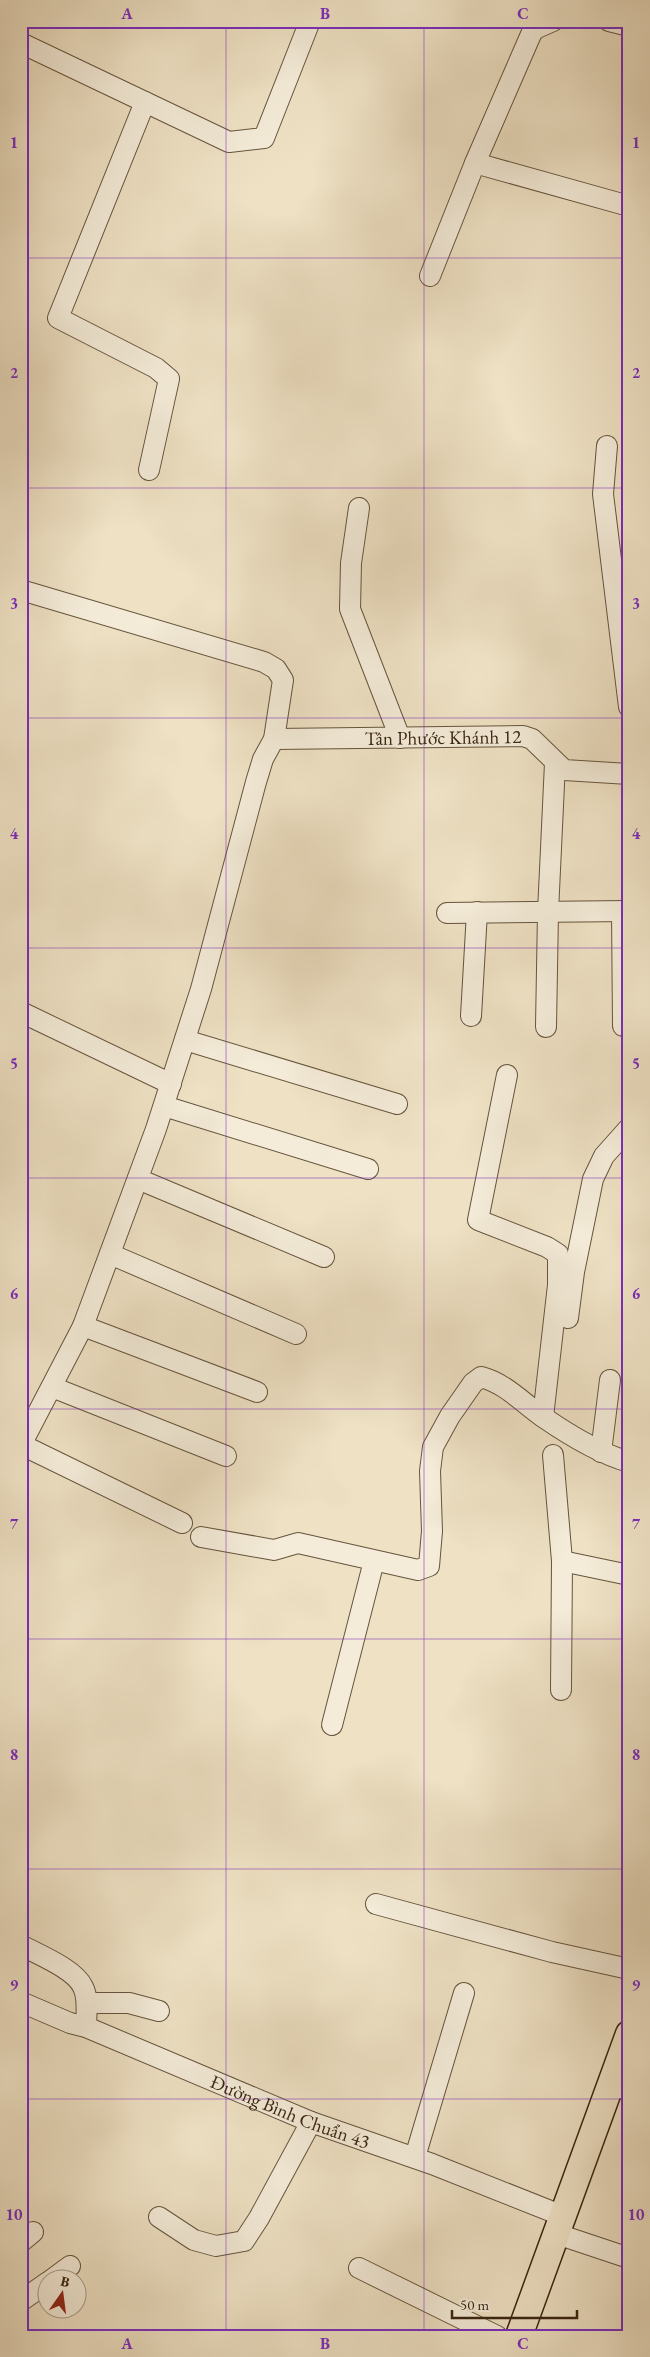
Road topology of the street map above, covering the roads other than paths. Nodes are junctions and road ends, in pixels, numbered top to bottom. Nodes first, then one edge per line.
1 (310, 21) edge
2 (553, 21) edge
3 (609, 21) edge
4 (629, 26) edge
5 (21, 43) edge
6 (145, 102) junction
7 (475, 163) junction
8 (629, 206) edge
9 (430, 276) dead end
10 (607, 446) dead end
11 (149, 470) dead end
12 (359, 508) dead end
13 (21, 590) edge
14 (623, 602) edge
15 (629, 707) edge
16 (400, 738) junction
17 (274, 739) junction
18 (555, 763) junction
19 (629, 774) edge
20 (625, 911) edge
21 (477, 912) junction
22 (548, 912) junction
23 (447, 913) dead end
24 (21, 1012) edge
25 (471, 1016) dead end
26 (622, 1026) dead end
27 (546, 1027) dead end
28 (184, 1040) junction
29 (507, 1075) dead end
30 (171, 1084) junction
31 (397, 1104) dead end
32 (164, 1106) junction
33 (629, 1128) edge
34 (368, 1170) dead end
35 (138, 1179) junction
36 (110, 1254) junction
37 (324, 1257) dead end
38 (83, 1326) junction
39 (296, 1334) dead end
40 (610, 1380) dead end
41 (52, 1386) junction
42 (257, 1392) dead end
43 (549, 1420) junction
44 (21, 1445) edge
45 (601, 1452) junction
46 (552, 1455) dead end
47 (226, 1456) dead end
48 (629, 1462) edge
49 (182, 1523) dead end
50 (200, 1537) dead end
51 (374, 1561) junction
52 (562, 1561) junction
53 (629, 1575) edge
54 (561, 1690) dead end
55 (332, 1725) dead end
56 (376, 1904) dead end
57 (21, 1945) edge
58 (629, 1968) edge
59 (464, 1993) dead end
60 (21, 2002) edge
61 (87, 2003) junction
62 (159, 2011) dead end
63 (86, 2027) junction
64 (629, 2034) edge
65 (619, 2088) edge
66 (311, 2122) junction
67 (415, 2157) junction
68 (159, 2217) dead end
69 (560, 2225) junction
70 (629, 2258) edge
71 (70, 2266) dead end
72 (359, 2268) dead end
73 (65, 2270) edge
74 (38, 2289) edge
75 (21, 2301) edge
76 (497, 2336) edge
77 (518, 2336) edge

1 - 6 street
2 - 7 street
3 - 4 street
5 - 6 street
6 - 11 street
7 - 8 street
7 - 9 street
10 - 14 street
12 - 16 street
13 - 17 street
14 - 15 street
16 - 17 street, Tân Phước Khánh 12
16 - 18 street, Tân Phước Khánh 12
17 - 28 street
18 - 19 street, Tân Phước Khánh 12
18 - 22 street
20 - 22 street
20 - 26 street
21 - 22 street
21 - 23 street
21 - 25 street
22 - 27 street
24 - 30 street
28 - 30 street
28 - 31 street
29 - 43 street
30 - 32 street
32 - 34 street
32 - 35 street
33 - 43 street
35 - 36 street
35 - 37 street
36 - 38 street
36 - 39 street
38 - 41 street
38 - 42 street
40 - 45 street
41 - 44 street
41 - 47 street
43 - 45 street
43 - 51 street
44 - 49 street
45 - 48 street
46 - 52 street
50 - 51 street
51 - 55 street
52 - 53 street
52 - 54 street
56 - 58 street
57 - 61 street
59 - 67 street
60 - 63 street, Đường Bình Chuẩn 43
61 - 62 street
61 - 63 street
63 - 66 street, Đường Bình Chuẩn 43
64 - 65 main road
65 - 69 main road
66 - 67 street, Đường Bình Chuẩn 43
66 - 68 street
67 - 69 street, Đường Bình Chuẩn 43
69 - 70 street, Đường Bình Chuẩn 43
69 - 77 main road
71 - 73 street
72 - 76 street
74 - 75 street

